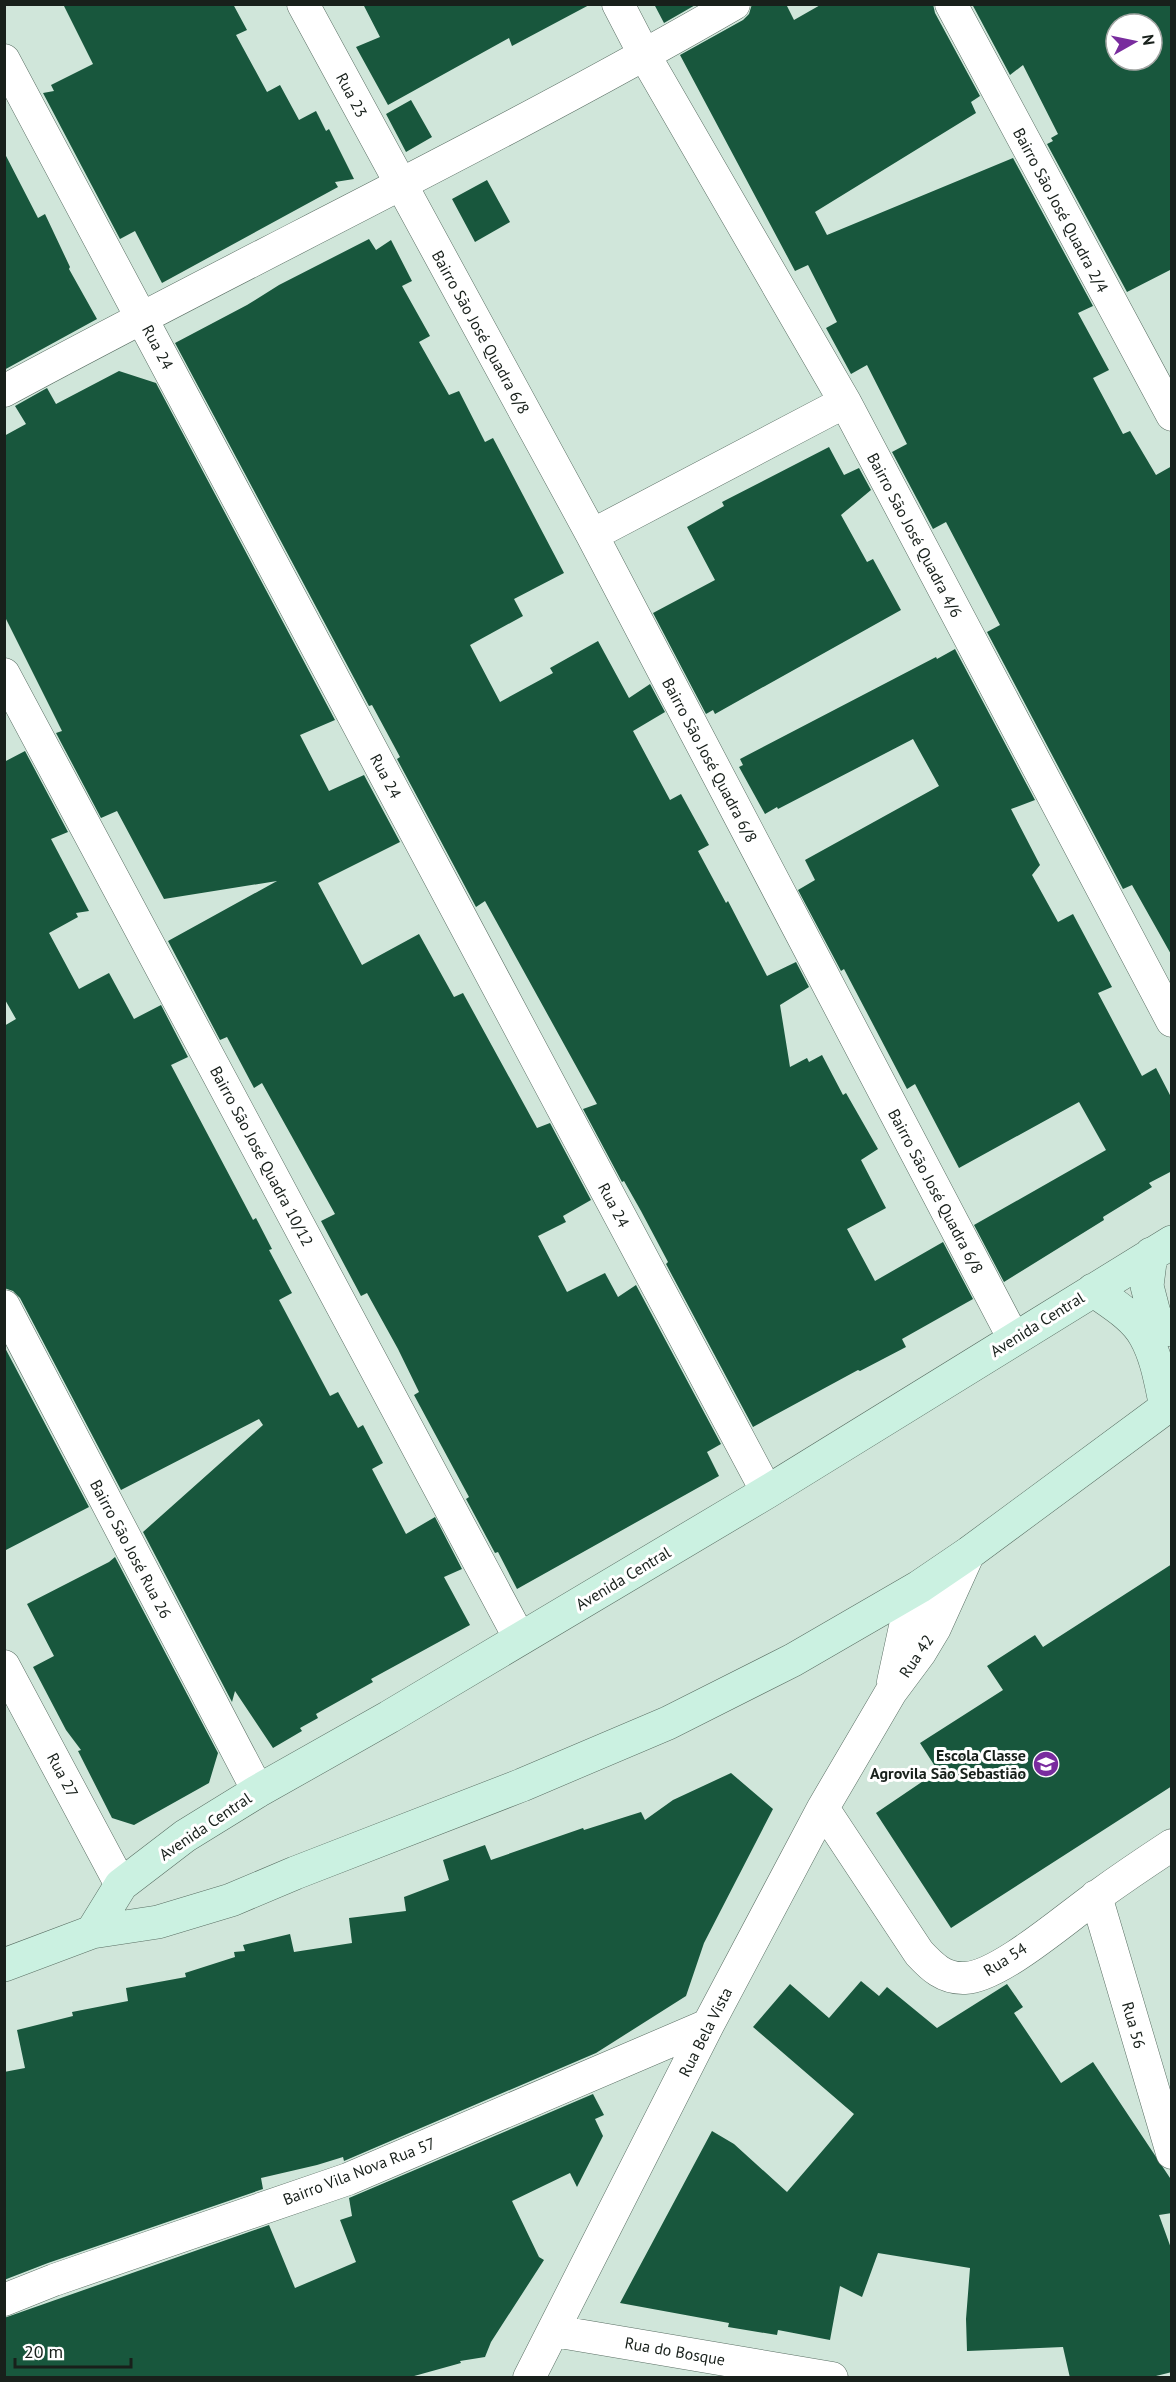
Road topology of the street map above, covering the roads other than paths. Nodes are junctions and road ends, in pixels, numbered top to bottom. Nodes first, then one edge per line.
1 (303, 4) edge
2 (618, 4) edge
3 (734, 4) edge
4 (951, 4) edge
5 (645, 56) junction
6 (4, 60) edge
7 (400, 185) junction
8 (142, 317) junction
9 (4, 391) edge
10 (845, 402) junction
11 (1172, 415) edge
12 (592, 535) junction
13 (4, 674) edge
14 (1172, 1021) edge
15 (1161, 1248) edge
16 (1093, 1290) junction
17 (4, 1306) edge
18 (1172, 1330) edge
19 (1014, 1339) junction
20 (1169, 1405) edge
21 (767, 1492) junction
22 (969, 1553) junction
23 (919, 1587) junction
24 (520, 1639) junction
25 (4, 1666) edge
26 (891, 1692) junction
27 (258, 1791) junction
28 (823, 1808) junction
29 (1172, 1845) edge
30 (121, 1885) junction
31 (1096, 1896) junction
32 (92, 1932) junction
33 (4, 1965) edge
34 (708, 2025) junction
35 (1172, 2153) edge
36 (4, 2300) edge
37 (554, 2331) junction
38 (529, 2378) edge
39 (832, 2378) edge

1 - 7 street, Rua 23
2 - 5 street, Bairro São José Quadra 4/6
3 - 5 street
4 - 11 street, Bairro São José Quadra 2/4
5 - 7 street
5 - 10 street, Bairro São José Quadra 4/6
6 - 8 street, Rua 24
7 - 8 street
7 - 12 street, Bairro São José Quadra 6/8
8 - 9 street
8 - 21 street, Rua 24
10 - 12 street
10 - 14 street, Bairro São José Quadra 4/6
12 - 19 street, Bairro São José Quadra 6/8
13 - 24 street, Bairro São José Quadra 10/12
15 - 16 street, Avenida Central
15 - 18 street
16 - 19 street, Avenida Central
16 - 20 street
17 - 27 street, Bairro São José Rua 26
19 - 21 street, Avenida Central
20 - 22 street
21 - 24 street, Avenida Central
22 - 23 street
22 - 26 street, Rua 42
23 - 26 street, Rua 42
23 - 32 street
24 - 27 street, Avenida Central
25 - 30 street, Rua 27
26 - 28 street, Rua Bela Vista
27 - 30 street, Avenida Central
28 - 31 street, Rua 54
28 - 34 street, Rua Bela Vista
29 - 31 street, Rua 54
30 - 32 street, Avenida Central
31 - 35 street, Rua 56
32 - 33 street
34 - 36 street, Bairro Vila Nova Rua 57
34 - 37 street, Rua Bela Vista
37 - 38 street, Rua Bela Vista
37 - 39 street, Rua do Bosque

